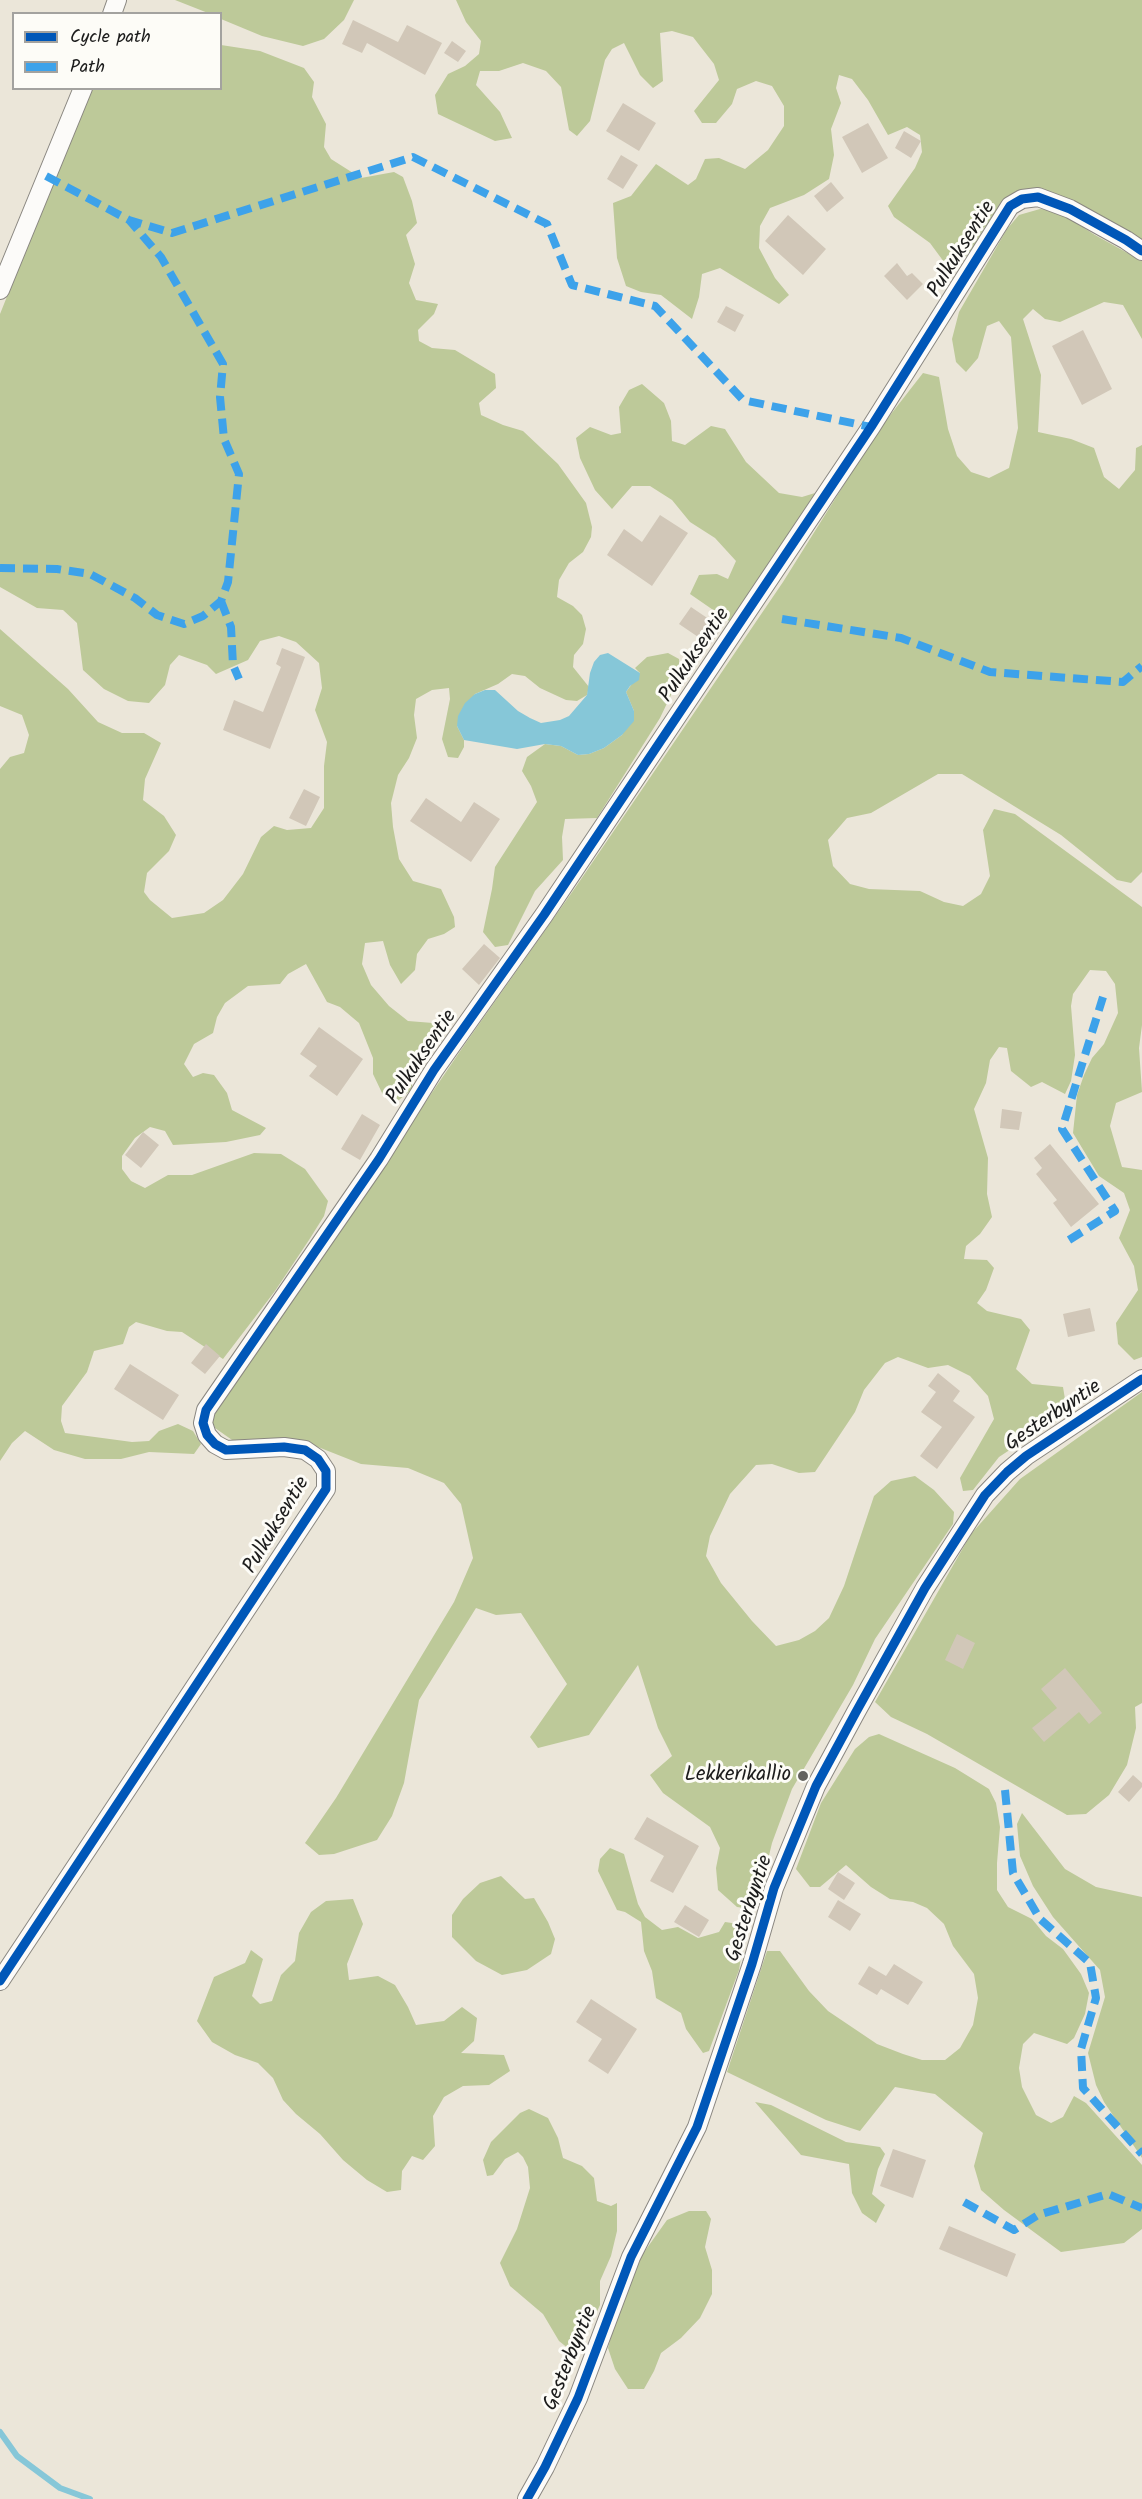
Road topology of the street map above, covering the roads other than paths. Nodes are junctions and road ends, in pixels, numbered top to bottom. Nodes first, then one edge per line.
1 (82, 90) edge
2 (1142, 251) edge
3 (0, 290) edge
4 (1142, 1379) edge
5 (0, 1981) edge
6 (527, 2499) edge

1 - 3 street
2 - 5 street, Pulkuksentie
4 - 6 street, Gesterbyntie

